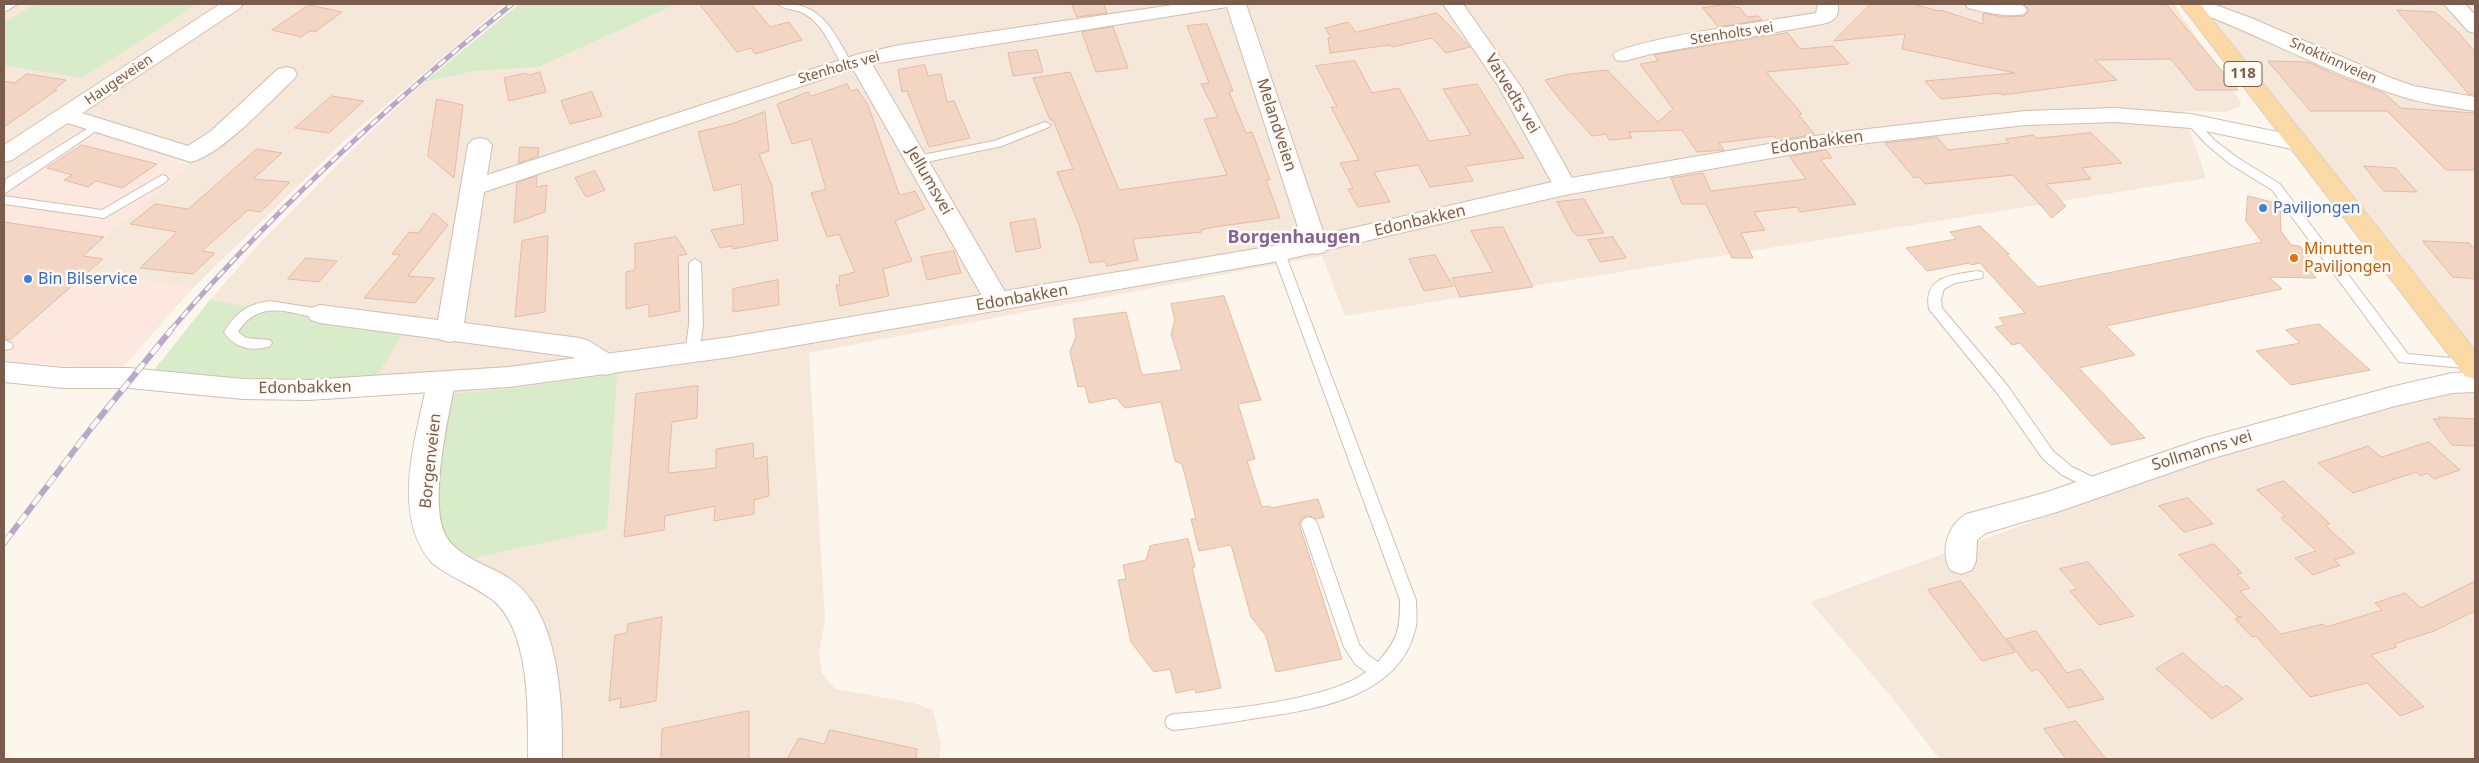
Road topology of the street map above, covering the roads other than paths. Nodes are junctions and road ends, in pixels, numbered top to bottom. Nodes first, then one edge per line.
1 (13, 4) edge
2 (233, 4) edge
3 (783, 4) edge
4 (1220, 4) edge
5 (1236, 4) edge
6 (1453, 4) edge
7 (1828, 4) edge
8 (1976, 4) edge
9 (2190, 4) edge
10 (2194, 4) edge
11 (2454, 4) edge
12 (4, 9) edge
13 (2018, 10) dead end
14 (2475, 27) edge
15 (1624, 56) dead end
16 (853, 62) junction
17 (286, 74) dead end
18 (2475, 104) edge
19 (66, 115) junction
20 (2278, 119) junction
21 (2198, 123) junction
22 (98, 125) junction
23 (1045, 125) dead end
24 (2297, 143) junction
25 (480, 145) dead end
26 (4, 155) edge
27 (917, 160) junction
28 (162, 179) dead end
29 (1566, 187) junction
30 (472, 188) junction
31 (4, 190) edge
32 (4, 200) edge
33 (1316, 246) junction
34 (1279, 253) junction
35 (695, 263) dead end
36 (1977, 275) dead end
37 (998, 302) junction
38 (320, 314) joint
39 (449, 333) junction
40 (265, 343) dead end
41 (692, 353) junction
42 (606, 365) junction
43 (4, 372) edge
44 (2474, 372) edge
45 (440, 383) junction
46 (2096, 486) junction
47 (1309, 523) dead end
48 (1961, 561) dead end
49 (1379, 673) junction
50 (1173, 722) dead end
51 (545, 759) edge

1 - 12 lane
2 - 19 street, Haugeveien
3 - 16 lane
4 - 16 street, Stenholts vei
5 - 33 street, Melandveien
6 - 29 street, Vatvedts vei
7 - 15 street, Stenholts vei
8 - 13 street
9 - 20 main road, 118
10 - 18 street, Snoktinnveien
11 - 14 street
16 - 27 street, Jellumsvei
16 - 30 street, Stenholts vei
17 - 22 street
19 - 22 street
19 - 26 street, Haugeveien
20 - 21 street, Edonbakken
20 - 24 main road, 118
21 - 24 street, Edonbakken
21 - 29 street, Edonbakken
21 - 44 lane
22 - 31 lane
23 - 27 lane
24 - 44 main road, 118
25 - 30 street
27 - 37 street, Jellumsvei
28 - 32 lane
29 - 33 street, Edonbakken
30 - 39 street
33 - 34 street, Edonbakken
34 - 37 street, Edonbakken
34 - 49 lane
35 - 41 lane
36 - 46 lane
37 - 41 street, Edonbakken
38 - 39 street
38 - 40 lane
39 - 42 street
41 - 42 street, Edonbakken
42 - 45 street, Edonbakken
43 - 45 street, Edonbakken
44 - 46 street, Sollmanns vei
45 - 51 street, Borgenveien
46 - 48 street, Sollmanns vei
47 - 49 lane
49 - 50 lane

